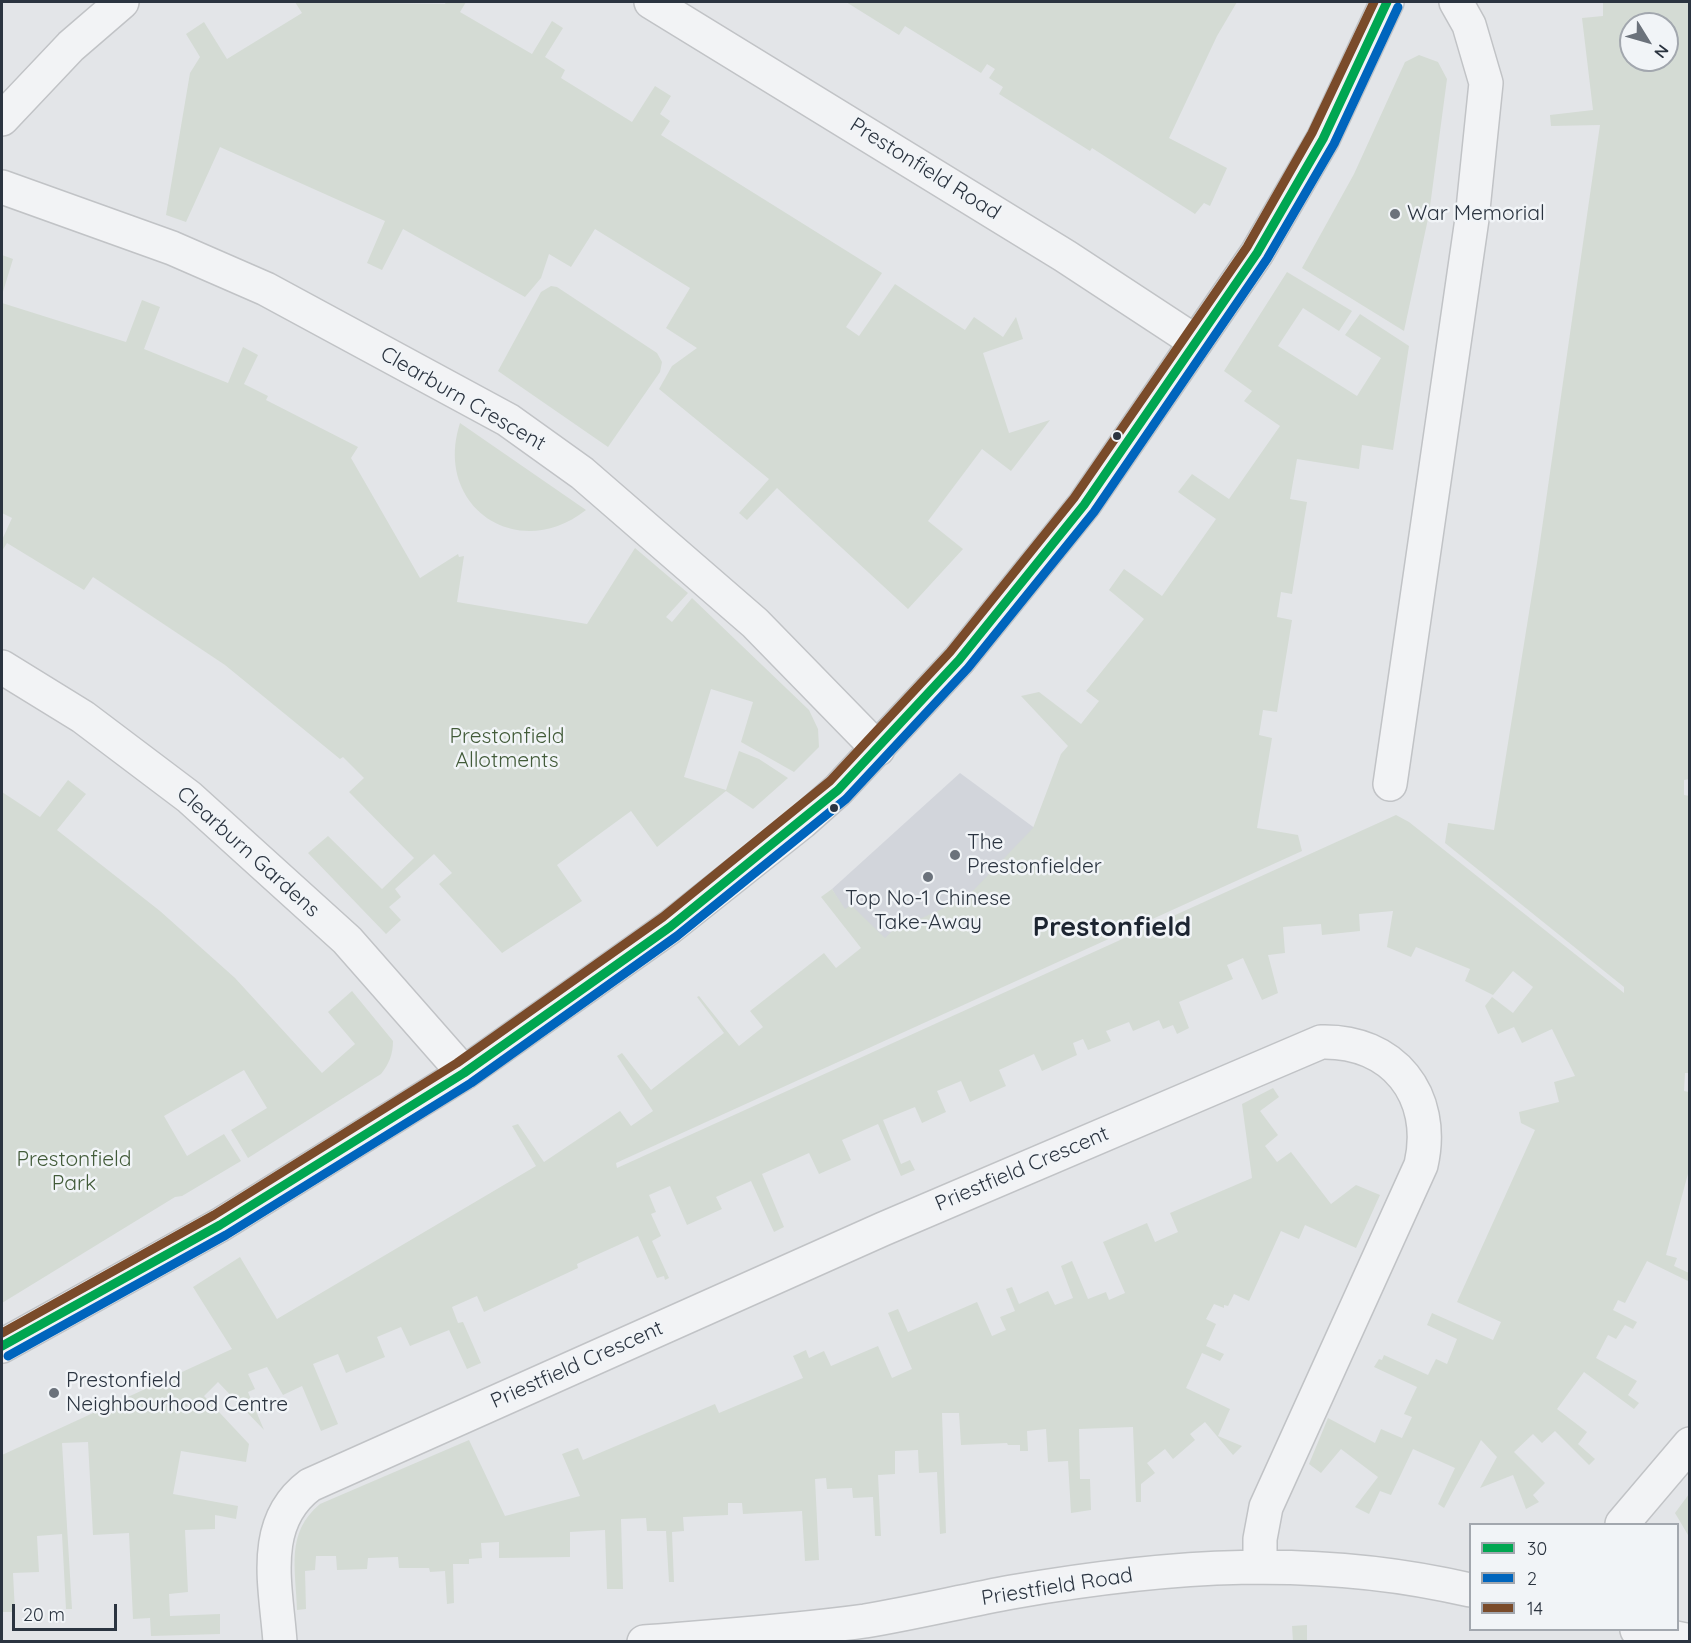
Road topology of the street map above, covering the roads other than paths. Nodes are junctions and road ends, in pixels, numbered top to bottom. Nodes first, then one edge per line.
1 (122, 2) edge
2 (651, 2) edge
3 (1387, 2) edge
4 (1456, 2) edge
5 (2, 119) edge
6 (2, 187) edge
7 (1196, 342) junction
8 (2, 667) edge
9 (878, 749) junction
10 (1390, 784) dead end
11 (464, 1073) junction
12 (2, 1346) edge
13 (1689, 1444) edge
14 (1623, 1523) edge
15 (1260, 1565) junction
16 (1469, 1590) edge
17 (1646, 1631) edge
18 (280, 1641) edge
19 (644, 1641) edge
20 (1689, 1641) edge

1 - 5 street
2 - 7 street, Prestonfield Road
3 - 7 street
4 - 10 street
6 - 9 street, Clearburn Crescent
7 - 9 street
8 - 11 street, Clearburn Gardens
9 - 11 street
11 - 12 street
13 - 14 street
15 - 16 street, Priestfield Road
15 - 18 street, Priestfield Crescent
15 - 19 street, Priestfield Road
17 - 20 street

